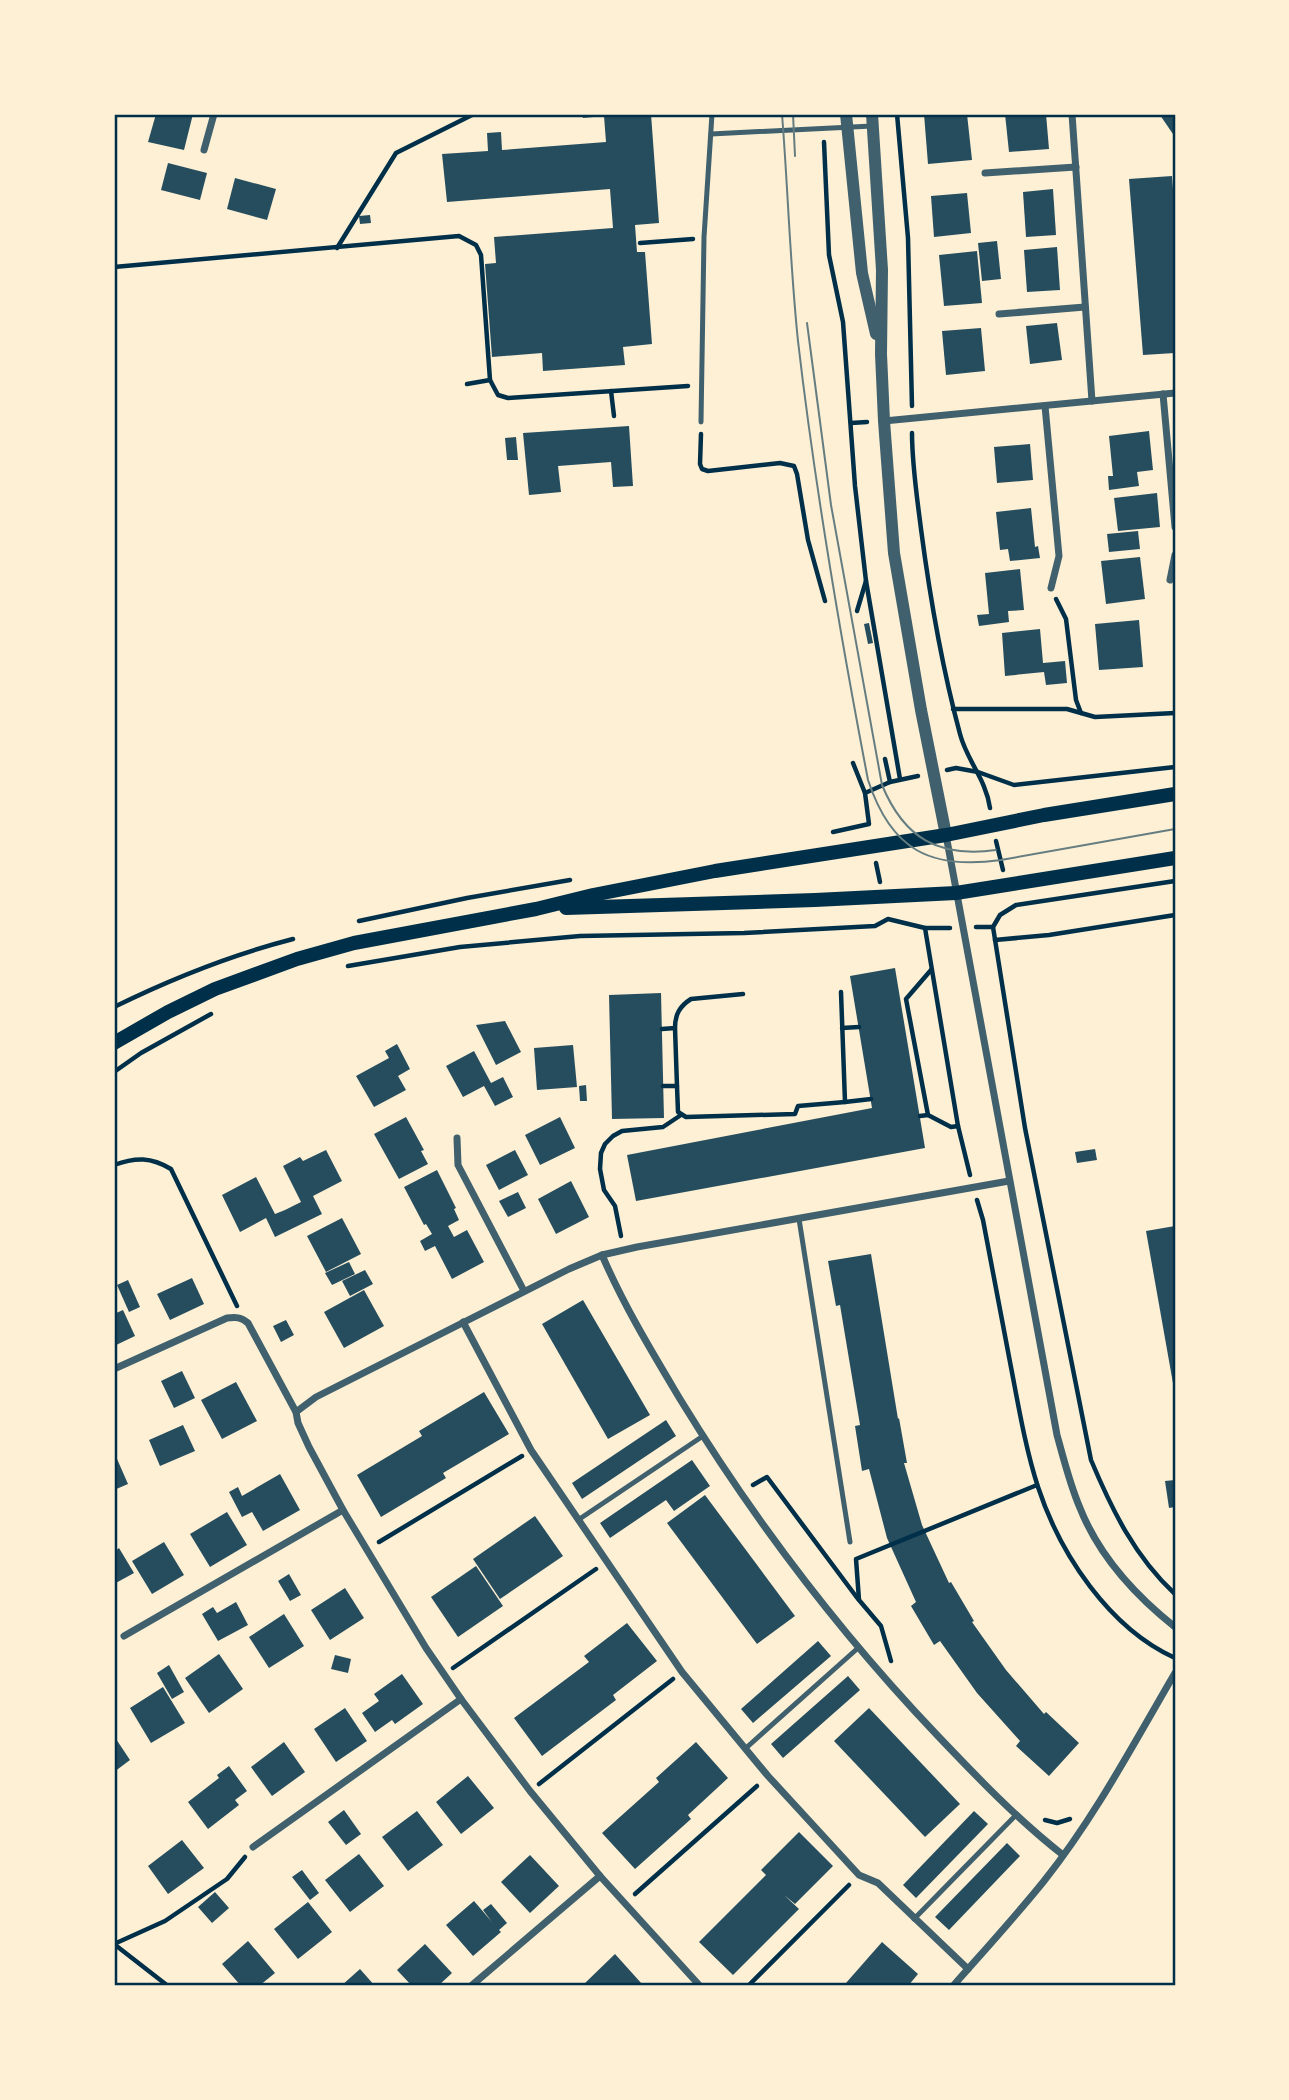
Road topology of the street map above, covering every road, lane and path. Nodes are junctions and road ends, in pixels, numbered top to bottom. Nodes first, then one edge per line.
1 (214, 114) edge
2 (474, 114) edge
3 (712, 114) edge
4 (897, 114) edge
5 (1072, 114) edge
6 (846, 120) edge
7 (872, 120) edge
8 (823, 128) junction
9 (711, 134) junction
10 (204, 149) dead end
11 (1076, 167) junction
12 (985, 173) dead end
13 (704, 237) junction
14 (640, 243) dead end
15 (337, 248) junction
16 (114, 267) edge
17 (1085, 307) junction
18 (999, 314) dead end
19 (881, 355) junction
20 (490, 380) junction
21 (467, 384) dead end
22 (702, 385) junction
23 (611, 391) junction
24 (1175, 393) edge
25 (1163, 394) junction
26 (1092, 401) junction
27 (1045, 406) junction
28 (614, 416) dead end
29 (913, 418) junction
30 (884, 421) junction
31 (701, 422) joint
32 (1175, 527) edge
33 (1175, 555) edge
34 (1170, 580) dead end
35 (866, 581) junction
36 (1051, 588) joint
37 (825, 601) dead end
38 (857, 611) dead end
39 (953, 709) junction
40 (1082, 713) junction
41 (1175, 713) edge
42 (885, 759) dead end
43 (853, 763) dead end
44 (1175, 766) edge
45 (900, 779) dead end
46 (890, 782) dead end
47 (865, 793) dead end
48 (1175, 794) edge
49 (869, 824) dead end
50 (946, 835) junction
51 (873, 846) junction
52 (1175, 858) edge
53 (1175, 881) edge
54 (956, 893) junction
55 (883, 897) junction
56 (536, 909) junction
57 (1175, 915) edge
58 (888, 919) junction
59 (995, 940) junction
60 (335, 968) dead end
61 (931, 969) junction
62 (841, 992) dead end
63 (743, 994) dead end
64 (218, 1010) dead end
65 (859, 1027) dead end
66 (662, 1028) dead end
67 (675, 1028) junction
68 (842, 1028) junction
69 (114, 1042) edge
70 (114, 1072) edge
71 (663, 1086) dead end
72 (677, 1086) junction
73 (871, 1099) dead end
74 (845, 1102) junction
75 (681, 1115) junction
76 (928, 1115) junction
77 (920, 1116) dead end
78 (958, 1126) junction
79 (457, 1138) dead end
80 (114, 1165) edge
81 (1009, 1181) junction
82 (973, 1188) junction
83 (799, 1219) junction
84 (624, 1250) junction
85 (602, 1255) junction
86 (524, 1291) junction
87 (243, 1319) junction
88 (463, 1322) junction
89 (114, 1369) edge
90 (296, 1412) junction
91 (703, 1436) junction
92 (531, 1450) junction
93 (1037, 1485) junction
94 (741, 1493) junction
95 (343, 1510) junction
96 (578, 1520) junction
97 (850, 1542) dead end
98 (366, 1550) junction
99 (606, 1563) junction
100 (1175, 1594) edge
101 (859, 1600) junction
102 (1175, 1627) edge
103 (124, 1636) dead end
104 (858, 1648) junction
105 (1173, 1657) edge
106 (892, 1666) dead end
107 (1164, 1667) dead end
108 (682, 1672) junction
109 (1175, 1673) edge
110 (444, 1674) junction
111 (461, 1699) junction
112 (746, 1748) junction
113 (768, 1776) junction
114 (530, 1791) junction
115 (1075, 1814) dead end
116 (1016, 1815) junction
117 (1045, 1820) dead end
118 (253, 1847) joint
119 (1063, 1855) junction
120 (859, 1875) junction
121 (600, 1876) junction
122 (624, 1903) junction
123 (914, 1919) junction
124 (968, 1969) junction
125 (168, 1986) edge
126 (471, 1986) edge
127 (700, 1986) edge
128 (748, 1986) edge
129 (953, 1986) edge

1 - 10 street
2 - 15 path
3 - 9 lane
4 - 29 path
5 - 11 street
6 - 7 lane
6 - 8 lane
6 - 19 street
7 - 19 street
8 - 9 lane
8 - 35 path
9 - 13 lane
11 - 12 street
11 - 17 street
13 - 14 path
13 - 22 lane
15 - 16 path
15 - 20 path
17 - 18 street
17 - 26 street
19 - 30 street
20 - 21 path
20 - 23 path
22 - 23 path
22 - 31 lane
23 - 28 path
24 - 25 street
25 - 26 street
25 - 32 street
26 - 27 street
27 - 29 street
27 - 36 street
29 - 30 street
29 - 39 path
30 - 50 street
31 - 37 path
33 - 34 street
35 - 38 path
35 - 45 path
36 - 40 path
39 - 40 path
39 - 44 path
40 - 41 path
42 - 46 path
43 - 47 path
48 - 50 main road
49 - 51 path
50 - 51 main road
50 - 54 street
51 - 55 path
51 - 56 main road
52 - 54 main road
53 - 59 path
54 - 55 main road
54 - 81 street
55 - 56 main road
55 - 58 path
56 - 69 main road
57 - 59 path
58 - 60 path
58 - 61 path
59 - 100 path
61 - 76 path
61 - 78 path
62 - 68 path
63 - 67 path
64 - 70 path
65 - 68 path
66 - 67 path
67 - 72 path
68 - 74 path
71 - 72 path
72 - 75 path
73 - 74 path
74 - 75 path
75 - 84 path
76 - 77 path
76 - 78 path
78 - 82 path
79 - 86 street
80 - 87 path
81 - 82 street
81 - 102 street
82 - 83 street
82 - 93 path
83 - 84 street
83 - 97 lane
84 - 85 street
85 - 86 street
85 - 91 street
86 - 88 street
87 - 89 street
87 - 90 street
88 - 90 street
88 - 92 street
90 - 95 street
91 - 94 street
91 - 96 lane
92 - 96 street
92 - 98 path
93 - 101 path
93 - 105 path
94 - 101 path
94 - 104 street
95 - 98 street
95 - 103 street
96 - 99 street
98 - 110 street
99 - 108 street
99 - 110 path
101 - 106 path
104 - 112 lane
104 - 116 street
105 - 107 path
108 - 112 street
108 - 114 path
109 - 119 street
110 - 111 street
111 - 114 street
111 - 118 street
112 - 113 street
113 - 120 street
113 - 122 path
114 - 121 street
115 - 117 path
116 - 119 street
116 - 123 lane
118 - 125 path
119 - 124 street
120 - 123 street
120 - 128 path
121 - 122 street
121 - 126 street
122 - 127 street
123 - 124 street
124 - 129 street

